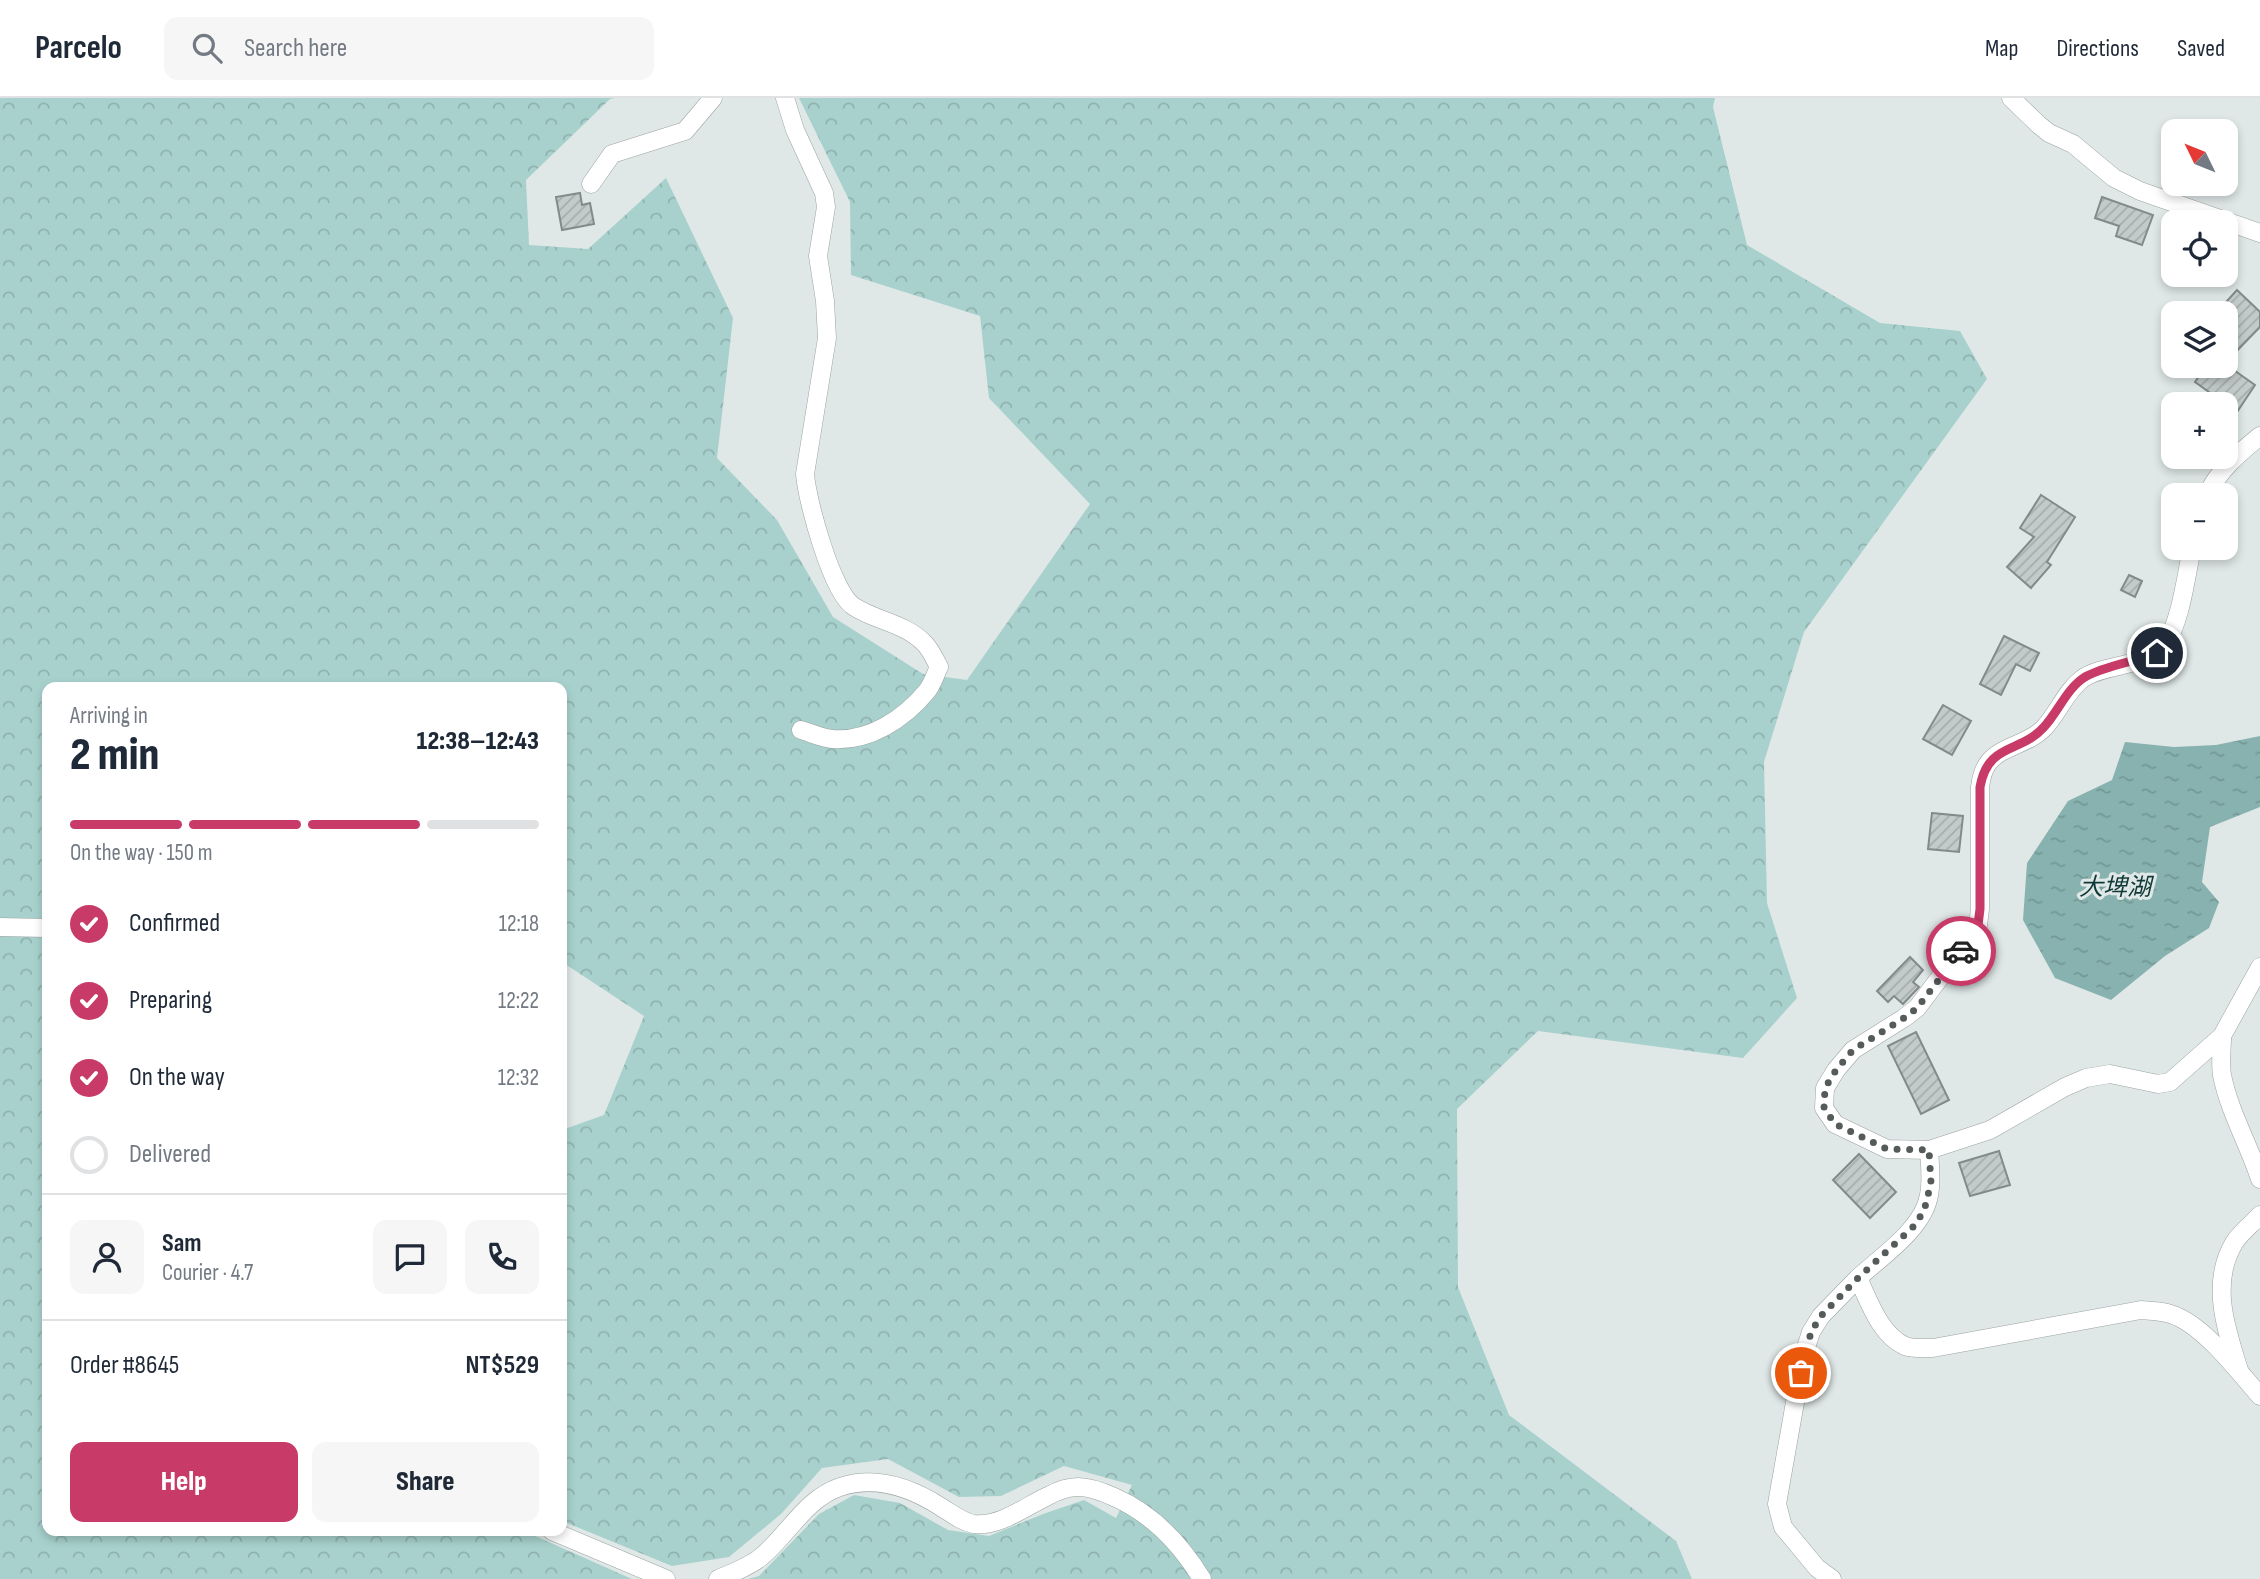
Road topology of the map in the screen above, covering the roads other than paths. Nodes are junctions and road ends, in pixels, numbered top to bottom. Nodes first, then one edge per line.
1 (713, 98) edge
2 (785, 98) edge
3 (2011, 98) edge
4 (592, 184) dead end
5 (2260, 233) edge
6 (2260, 436) edge
7 (2214, 483) edge
8 (2189, 560) edge
9 (801, 730) dead end
10 (0, 926) edge
11 (42, 928) edge
12 (2260, 967) edge
13 (2222, 1036) junction
14 (1929, 1150) junction
15 (2260, 1179) edge
16 (2260, 1215) edge
17 (1858, 1278) junction
18 (2240, 1373) junction
19 (2260, 1396) edge
20 (564, 1536) edge
21 (666, 1579) edge
22 (718, 1579) edge
23 (1202, 1579) edge
24 (1832, 1579) edge

1 - 4 lane
2 - 9 lane
3 - 5 lane
6 - 7 lane
8 - 14 lane
10 - 11 lane
12 - 13 lane
13 - 14 lane
13 - 15 lane
14 - 17 lane
16 - 18 lane
17 - 18 lane
17 - 24 lane
18 - 19 lane
20 - 21 lane
22 - 23 lane

